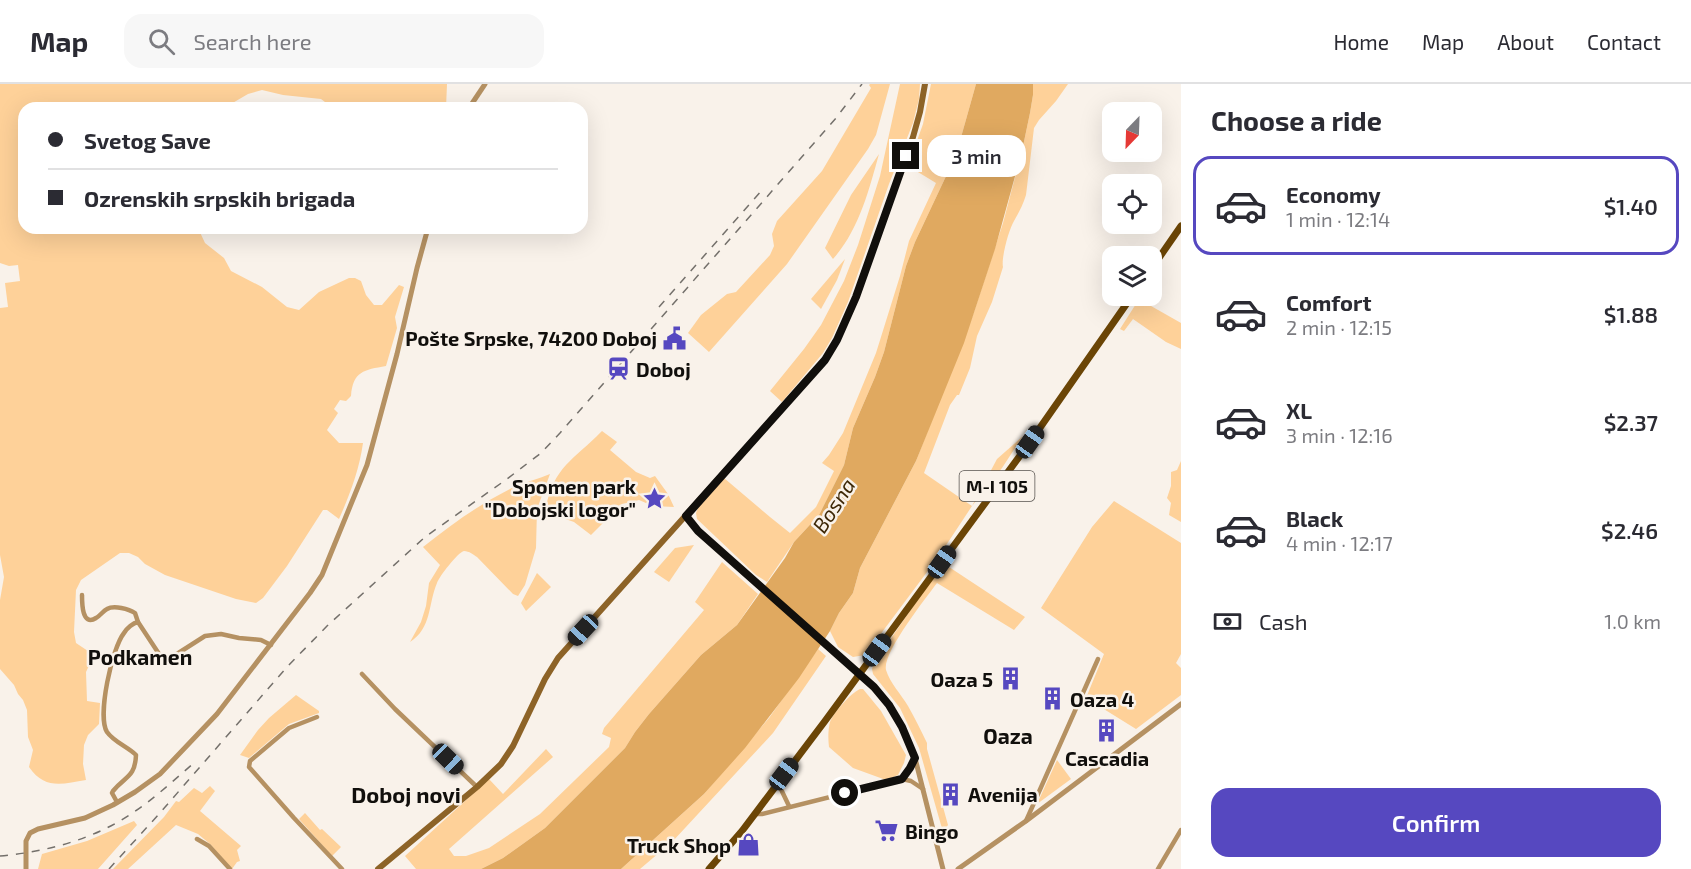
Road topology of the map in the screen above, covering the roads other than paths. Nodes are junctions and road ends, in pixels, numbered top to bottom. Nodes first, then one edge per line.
1 (484, 84) edge
2 (925, 84) edge
3 (474, 102) edge
4 (1181, 226) edge
5 (426, 234) edge
6 (1162, 254) edge
7 (1125, 306) edge
8 (686, 516) junction
9 (82, 595) dead end
10 (138, 622) junction
11 (271, 645) junction
12 (1098, 659) dead end
13 (362, 674) dead end
14 (859, 674) junction
15 (1181, 704) edge
16 (317, 717) dead end
17 (915, 758) junction
18 (902, 779) junction
19 (778, 783) junction
20 (477, 787) junction
21 (922, 789) junction
22 (117, 802) junction
23 (789, 806) junction
24 (755, 814) junction
25 (1026, 820) junction
26 (1181, 830) edge
27 (197, 839) dead end
28 (26, 869) edge
29 (230, 869) edge
30 (342, 869) edge
31 (378, 869) edge
32 (709, 869) edge
33 (943, 869) edge
34 (958, 869) edge
35 (1158, 869) edge

1 - 3 street
2 - 8 main road
4 - 6 main road
5 - 11 street
7 - 14 main road, M-I 105
8 - 14 street
8 - 20 main road
9 - 10 street
10 - 11 street
10 - 22 street
11 - 22 street
12 - 25 street
13 - 20 street
14 - 17 street
14 - 19 main road, M-I 105
15 - 25 street
16 - 30 street
17 - 18 street
17 - 21 street
18 - 21 street
18 - 23 street
19 - 23 street
19 - 24 main road, M-I 105
20 - 31 main road
21 - 33 street
22 - 28 street
23 - 24 street
24 - 32 main road, M-I 105
25 - 34 street
26 - 35 street
27 - 29 street

